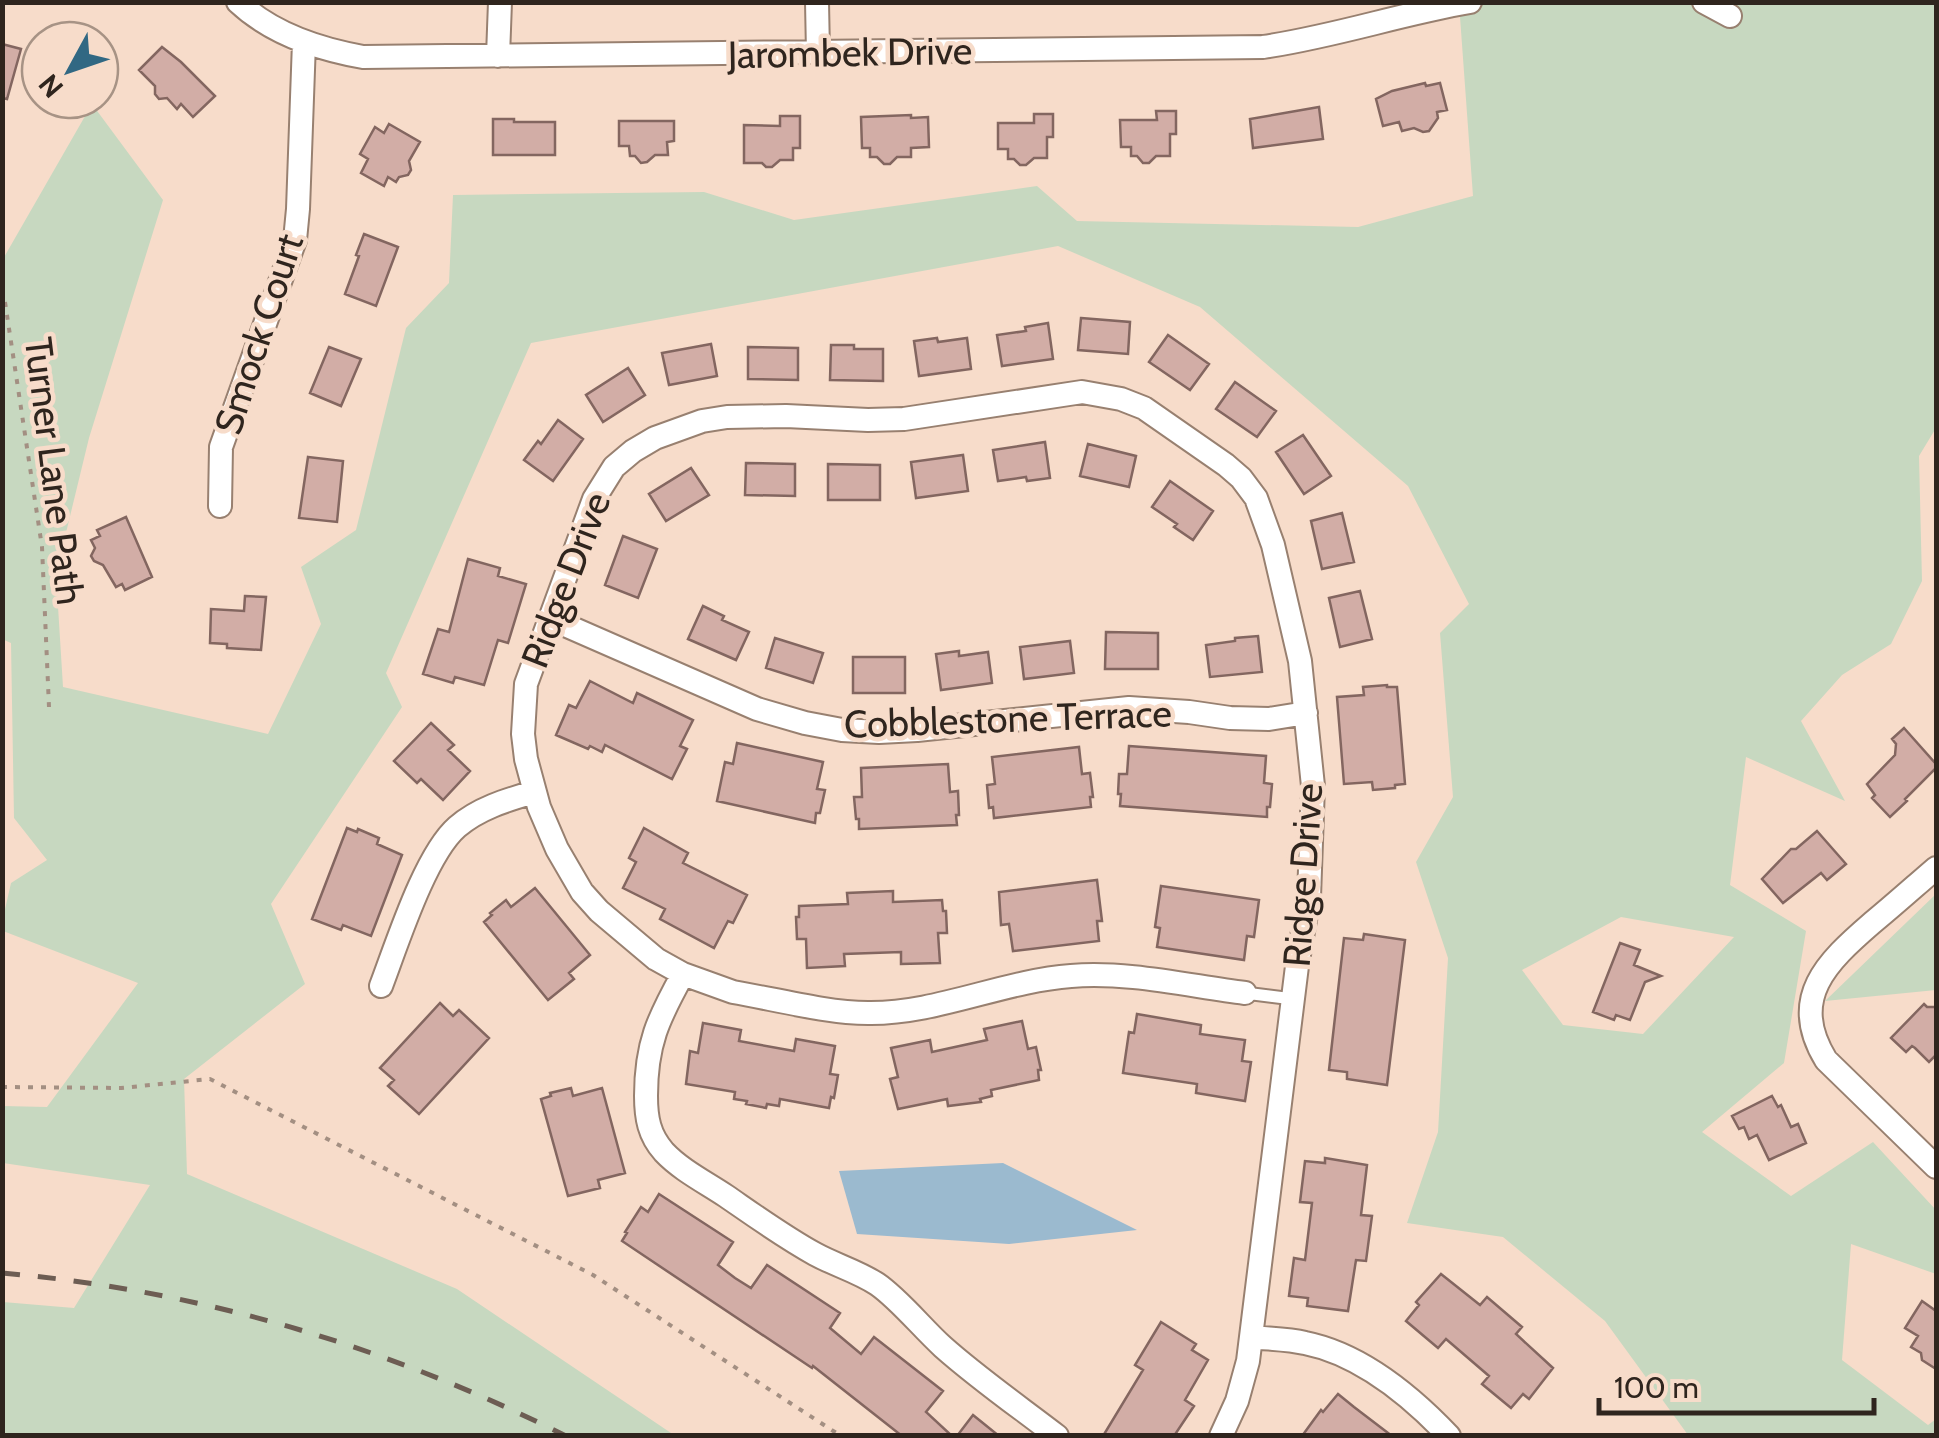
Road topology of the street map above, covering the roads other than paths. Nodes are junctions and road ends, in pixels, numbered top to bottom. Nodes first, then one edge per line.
1 (238, 2) edge
2 (500, 2) edge
3 (817, 2) edge
4 (1470, 2) edge
5 (1704, 2) edge
6 (1730, 16) dead end
7 (304, 42) junction
8 (818, 54) junction
9 (498, 56) junction
10 (220, 506) dead end
11 (549, 618) junction
12 (1306, 713) junction
13 (534, 792) junction
14 (1936, 868) edge
15 (683, 974) junction
16 (382, 986) dead end
17 (1245, 993) joint
18 (1293, 999) junction
19 (1936, 1167) edge
20 (1251, 1337) junction
21 (1057, 1436) edge
22 (1220, 1436) edge
23 (1449, 1436) edge

1 - 7 street, Jarombek Drive
2 - 9 street
3 - 8 street
4 - 8 street, Jarombek Drive
5 - 6 street
7 - 9 street, Jarombek Drive
7 - 10 street, Smock Court
8 - 9 street, Jarombek Drive
11 - 12 street, Cobblestone Terrace
11 - 12 street, Ridge Drive
11 - 13 street, Ridge Drive
12 - 18 street, Ridge Drive
13 - 15 street, Ridge Drive
13 - 16 street
14 - 19 street
15 - 17 street, Ridge Drive
15 - 21 street
17 - 18 lane, Ridge Drive
18 - 20 street, Ridge Drive
20 - 22 street, Ridge Drive
20 - 23 street

